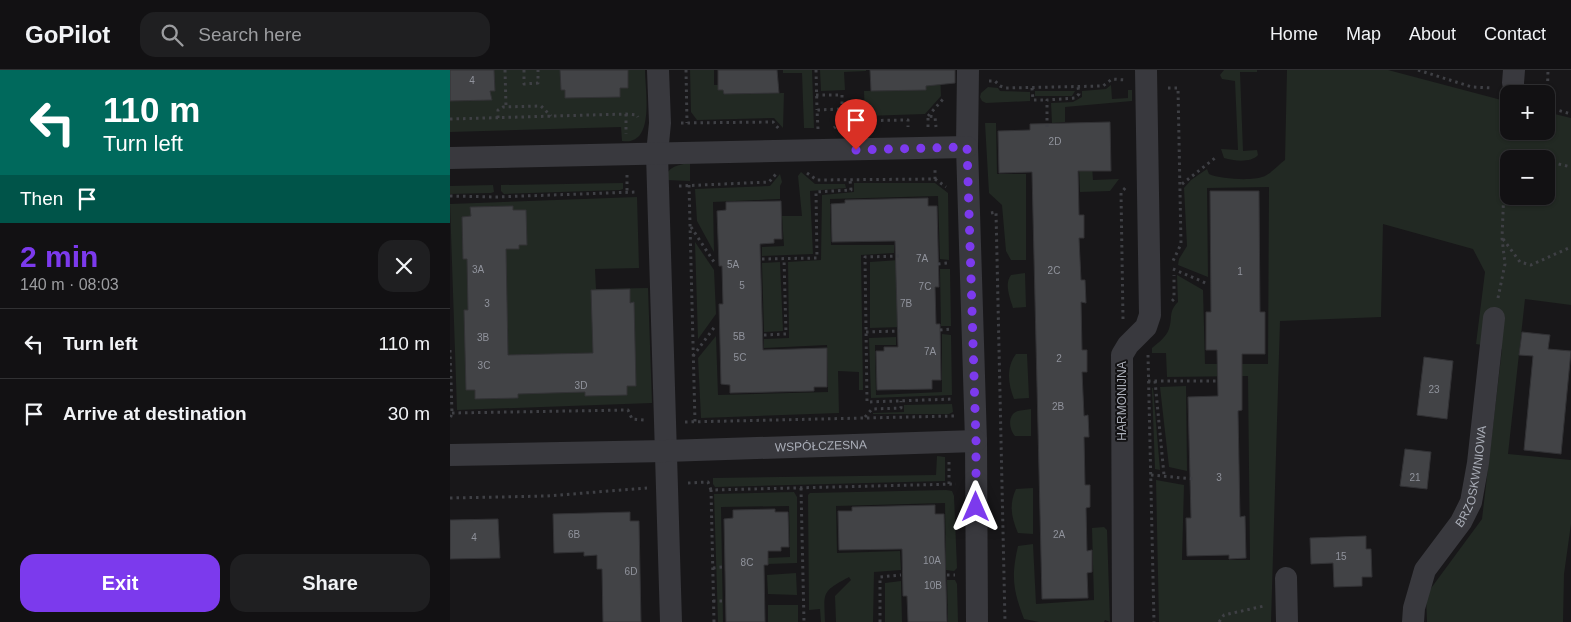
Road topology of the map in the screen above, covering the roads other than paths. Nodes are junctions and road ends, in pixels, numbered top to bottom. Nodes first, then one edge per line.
1 (658, 70) edge
2 (1136, 75) edge
3 (976, 76) edge
4 (967, 147) junction
5 (657, 154) junction
6 (450, 158) edge
7 (1494, 318) road end
8 (976, 441) junction
9 (666, 451) junction
10 (450, 455) edge
11 (1286, 578) dead end
12 (1287, 616) edge
13 (671, 622) edge
14 (976, 622) edge
15 (1123, 622) edge
16 (1413, 622) edge

1 - 5 street
2 - 15 street, HARMONIJNA
3 - 4 street
4 - 5 street
4 - 8 street
5 - 6 street
5 - 9 street
7 - 16 street, BRZOSKWINIOWA
8 - 9 street, WSPÓŁCZESNA
8 - 14 street
9 - 10 street, WSPÓŁCZESNA
9 - 13 street
11 - 12 street

